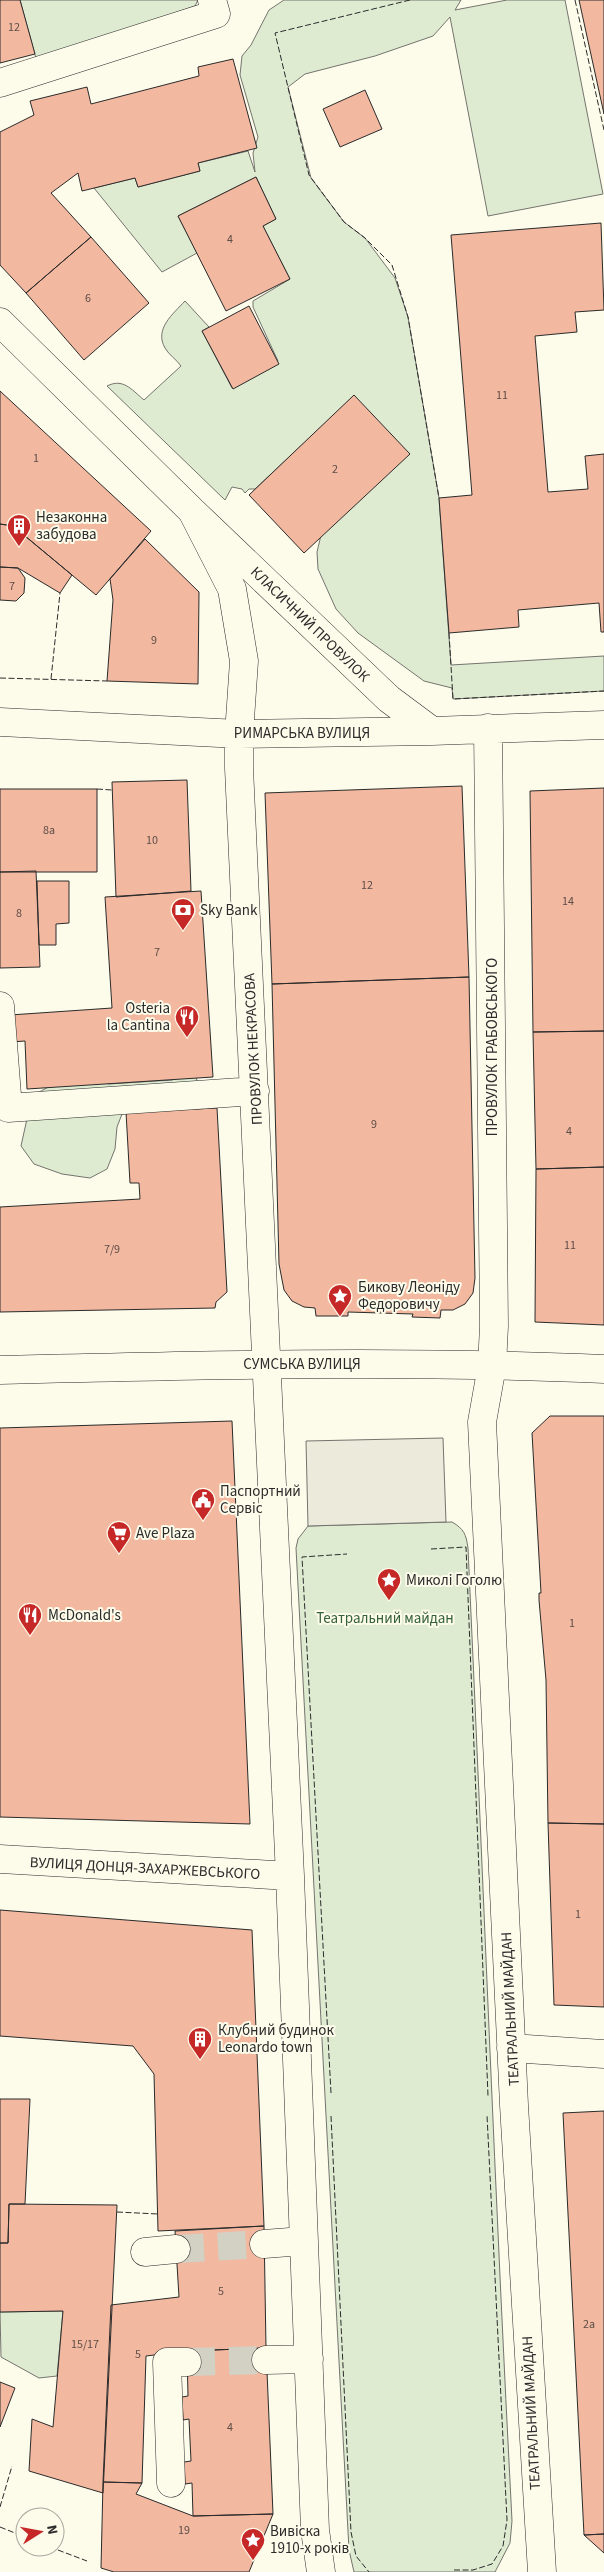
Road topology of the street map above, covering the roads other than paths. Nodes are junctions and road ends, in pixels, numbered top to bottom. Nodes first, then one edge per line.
1 (212, 0) edge
2 (0, 83) edge
3 (0, 322) edge
4 (192, 511) junction
5 (0, 722) edge
6 (604, 725) edge
7 (488, 728) junction
8 (432, 732) junction
9 (239, 734) junction
10 (0, 1006) edge
11 (255, 1092) junction
12 (266, 1364) junction
13 (492, 1366) junction
14 (604, 1369) edge
15 (0, 1370) edge
16 (0, 1860) edge
17 (290, 1876) junction
18 (511, 2048) junction
19 (604, 2054) edge
20 (304, 2241) junction
21 (264, 2244) tunnel mouth
22 (176, 2250) tunnel mouth
23 (145, 2252) dead end
24 (309, 2359) junction
25 (266, 2360) tunnel mouth
26 (187, 2362) tunnel mouth
27 (171, 2482) dead end
28 (315, 2530) junction
29 (541, 2567) edge
30 (303, 2572) edge
31 (321, 2572) edge

1 - 2 street
3 - 4 street, КЛАСИЧНИЙ ПРОВУЛОК
4 - 8 street, КЛАСИЧНИЙ ПРОВУЛОК
4 - 9 street, КЛАСИЧНИЙ ПРОВУЛОК
5 - 9 street, РИМАРСЬКА ВУЛИЦЯ
6 - 7 street, РИМАРСЬКА ВУЛИЦЯ
7 - 8 street, РИМАРСЬКА ВУЛИЦЯ
7 - 13 street, ПРОВУЛОК ГРАБОВСЬКОГО
8 - 9 street, РИМАРСЬКА ВУЛИЦЯ
9 - 11 street, ПРОВУЛОК НЕКРАСОВА
10 - 11 street
11 - 12 street, ПРОВУЛОК НЕКРАСОВА
12 - 13 street, СУМСЬКА ВУЛИЦЯ
12 - 15 street, СУМСЬКА ВУЛИЦЯ
12 - 17 street
13 - 14 street, СУМСЬКА ВУЛИЦЯ
13 - 18 street, ТЕАТРАЛЬНИЙ МАЙДАН
16 - 17 street, ВУЛИЦЯ ДОНЦЯ-ЗАХАРЖЕВСЬКОГО
17 - 20 street
18 - 19 street
18 - 29 street, ТЕАТРАЛЬНИЙ МАЙДАН
20 - 21 street
20 - 24 street
22 - 23 street
24 - 25 street
24 - 28 street
26 - 27 street
28 - 30 street
28 - 31 street

